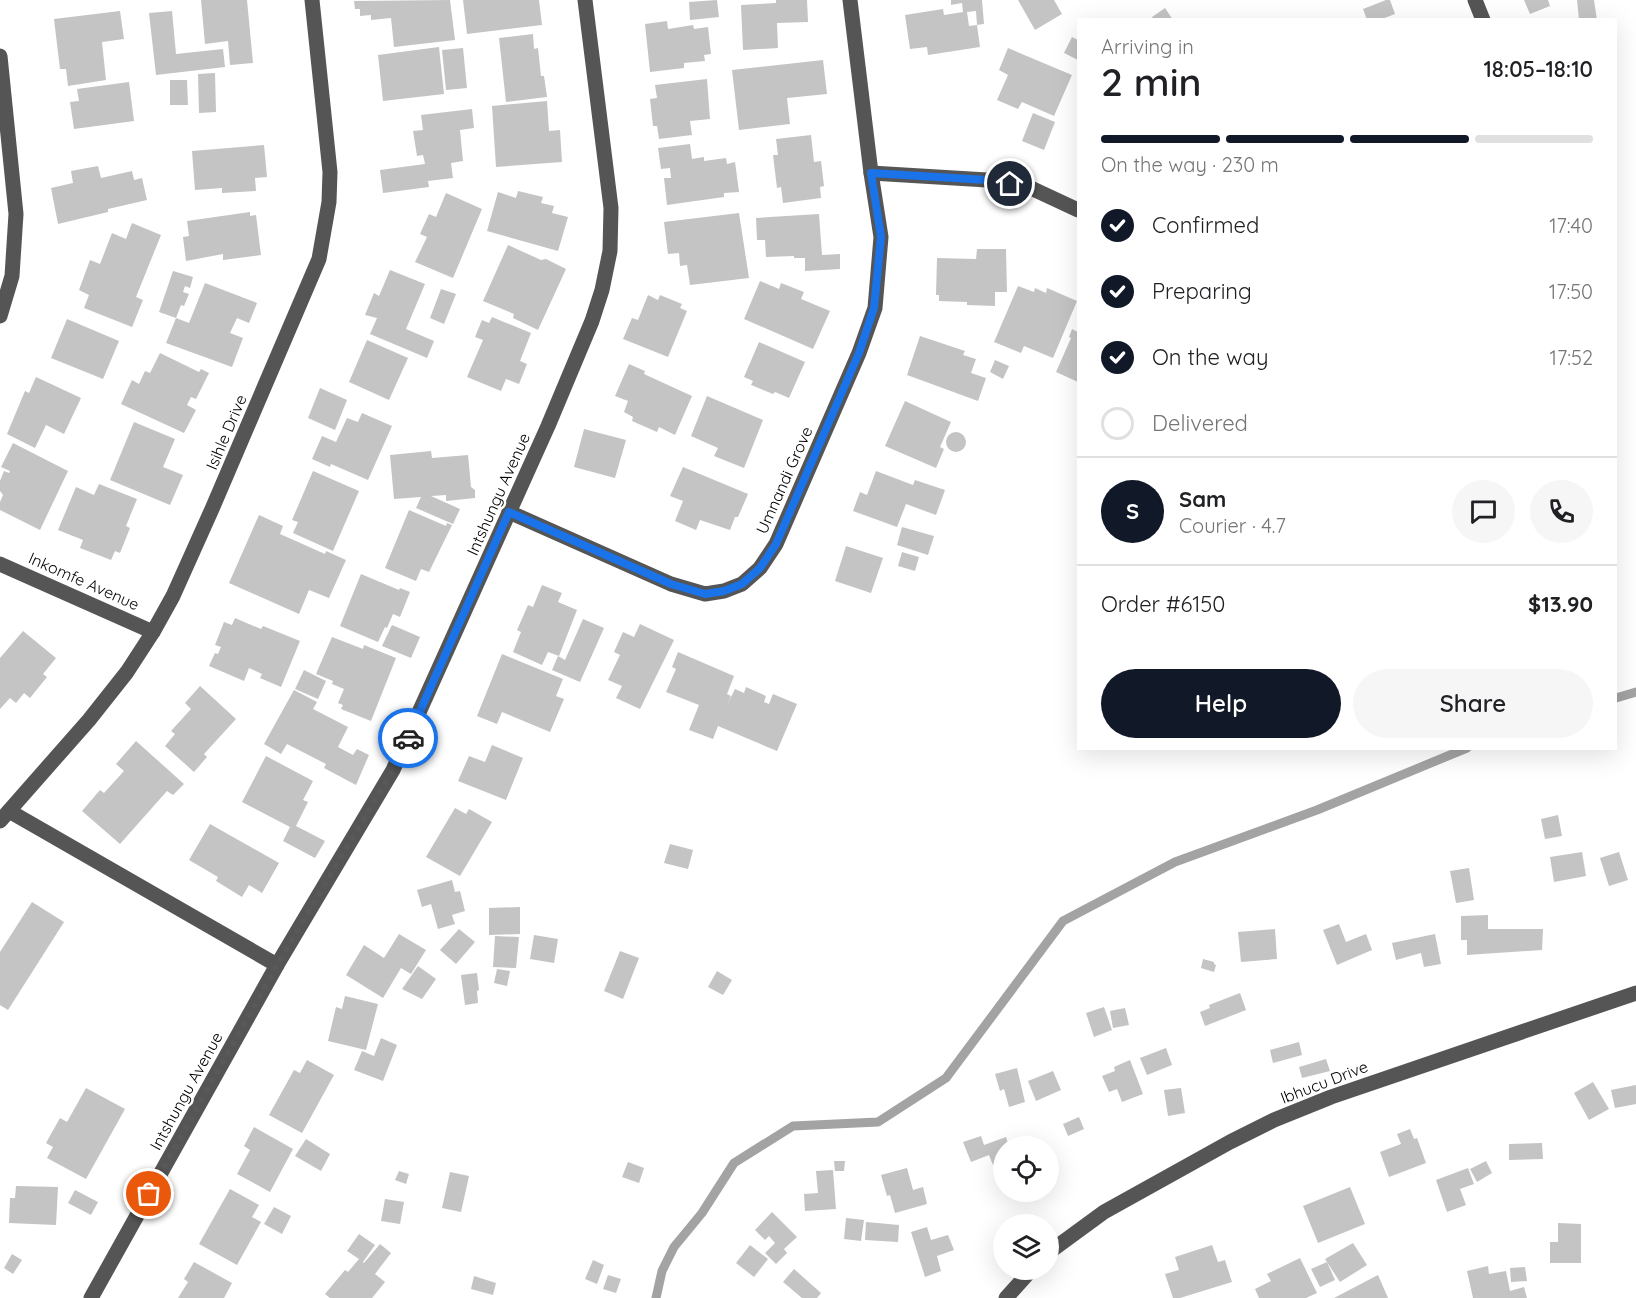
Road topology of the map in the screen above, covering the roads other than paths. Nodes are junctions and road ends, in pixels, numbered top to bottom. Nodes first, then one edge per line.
1 (312, 0) edge
2 (585, 0) edge
3 (850, 0) edge
4 (1475, 0) edge
5 (1482, 18) edge
6 (0, 56) edge
7 (871, 173) junction
8 (1077, 210) edge
9 (0, 316) edge
10 (509, 512) junction
11 (0, 564) edge
12 (153, 632) junction
13 (4, 816) edge
14 (277, 965) junction
15 (1636, 993) edge
16 (1059, 1245) edge
17 (1022, 1280) edge
18 (91, 1298) edge
19 (1006, 1298) edge

1 - 12 street, Isihle Drive
2 - 10 street, Intshungu Avenue
3 - 7 street, Umnandi Grove
4 - 5 street
6 - 9 street
7 - 8 street
7 - 10 street, Umnandi Grove
10 - 14 street, Intshungu Avenue
11 - 12 street, Inkomfe Avenue
12 - 13 street, Isihle Drive
13 - 14 street
14 - 18 street, Intshungu Avenue
15 - 16 street, Ibhucu Drive
17 - 19 street

